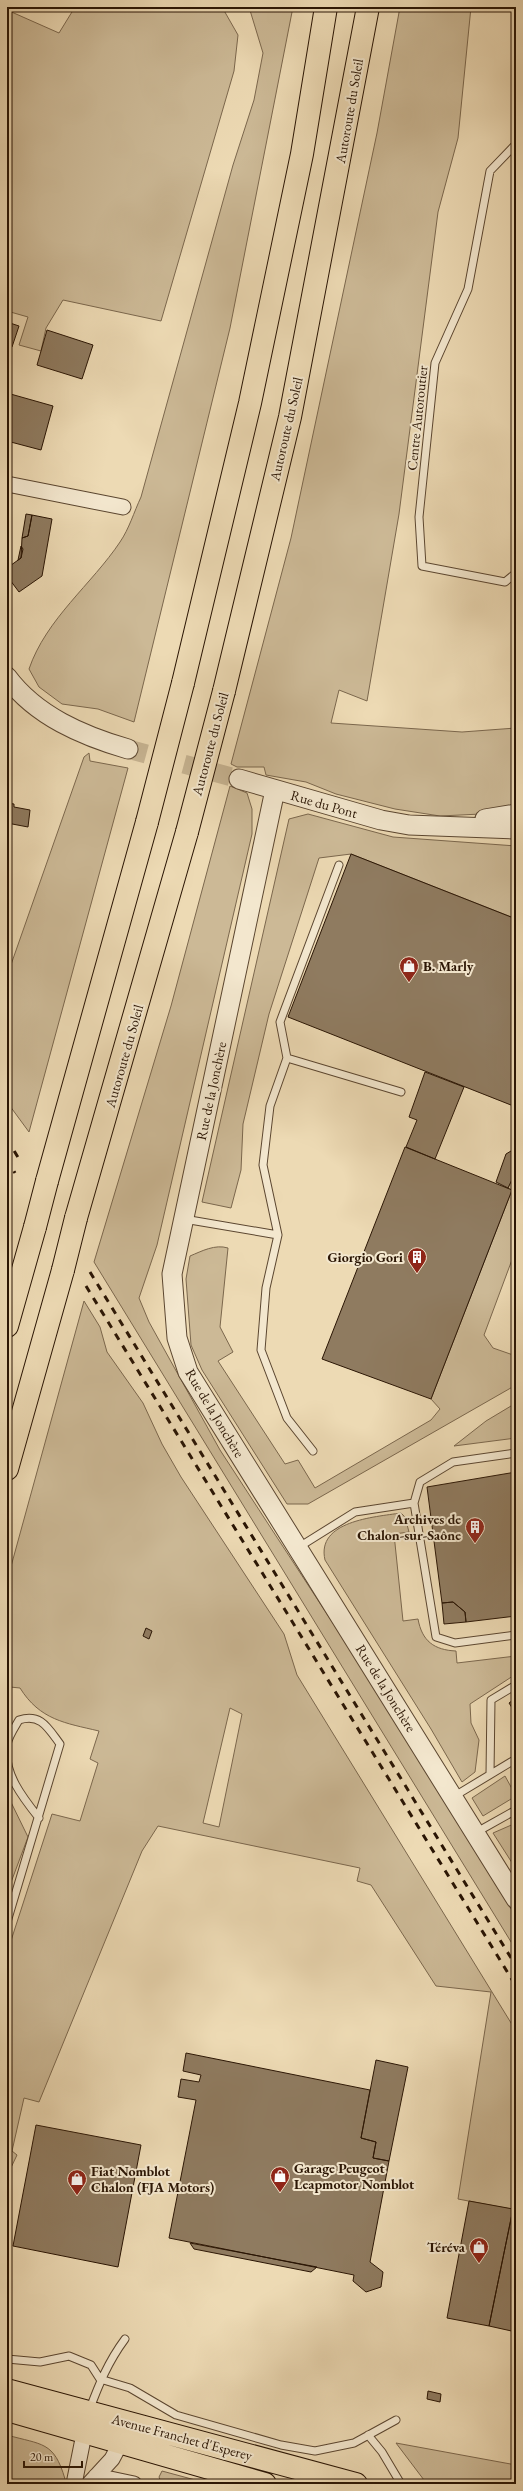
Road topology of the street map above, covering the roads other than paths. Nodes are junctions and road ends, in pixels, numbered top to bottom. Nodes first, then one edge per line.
1 (326, 7) edge
2 (368, 7) edge
3 (516, 144) edge
4 (7, 484) edge
5 (123, 507) dead end
6 (516, 573) edge
7 (7, 677) edge
8 (128, 749) tunnel mouth
9 (239, 779) tunnel mouth
10 (275, 790) junction
11 (516, 814) edge
12 (409, 825) junction
13 (516, 829) edge
14 (339, 866) dead end
15 (287, 1058) junction
16 (401, 1092) dead end
17 (184, 1219) junction
18 (278, 1235) junction
19 (7, 1326) edge
20 (313, 1451) dead end
21 (516, 1453) edge
22 (7, 1469) edge
23 (414, 1503) junction
24 (298, 1547) junction
25 (516, 1635) edge
26 (516, 1685) edge
27 (516, 1759) edge
28 (490, 1774) junction
29 (453, 1797) junction
30 (516, 1810) edge
31 (39, 1818) junction
32 (475, 1833) junction
33 (516, 1899) edge
34 (7, 1922) edge
35 (125, 2339) dead end
36 (7, 2360) edge
37 (100, 2379) junction
38 (7, 2390) edge
39 (7, 2410) edge
40 (99, 2414) junction
41 (396, 2420) dead end
42 (83, 2432) junction
43 (368, 2435) junction
44 (120, 2444) junction
45 (92, 2480) edge
46 (74, 2484) edge
47 (134, 2484) edge
48 (265, 2484) edge
49 (356, 2484) edge
50 (401, 2484) edge

1 - 19 main road, bridge
2 - 22 main road, Autoroute du Soleil, bridge
3 - 6 lane, Centre Autoroutier
4 - 5 street
7 - 8 street
9 - 10 street, Rue du Pont
10 - 12 street, Rue du Pont
10 - 17 street, Rue de la Jonchère
11 - 12 street, Rue du Pont
12 - 13 street, Rue du Pont
14 - 15 lane
15 - 16 lane
15 - 18 lane
17 - 18 lane
17 - 24 street, Rue de la Jonchère
18 - 20 lane
21 - 23 lane
23 - 24 lane
23 - 25 lane
24 - 29 street, Rue de la Jonchère
26 - 28 lane
27 - 28 lane
28 - 29 lane
29 - 32 street, Rue de la Jonchère
30 - 32 lane
31 - 31 lane
31 - 34 lane
32 - 33 street, Rue de la Jonchère
35 - 37 lane
36 - 37 lane
37 - 40 lane
37 - 43 lane
38 - 40 main road, Avenue Franchet d'Esperey
39 - 42 main road, Avenue Franchet d'Esperey
40 - 42 street
40 - 44 street
40 - 49 main road, Avenue Franchet d'Esperey
41 - 43 lane
42 - 44 main road, Avenue Franchet d'Esperey
42 - 46 street
43 - 50 lane
44 - 45 street
44 - 48 main road, Avenue Franchet d'Esperey
45 - 47 street

